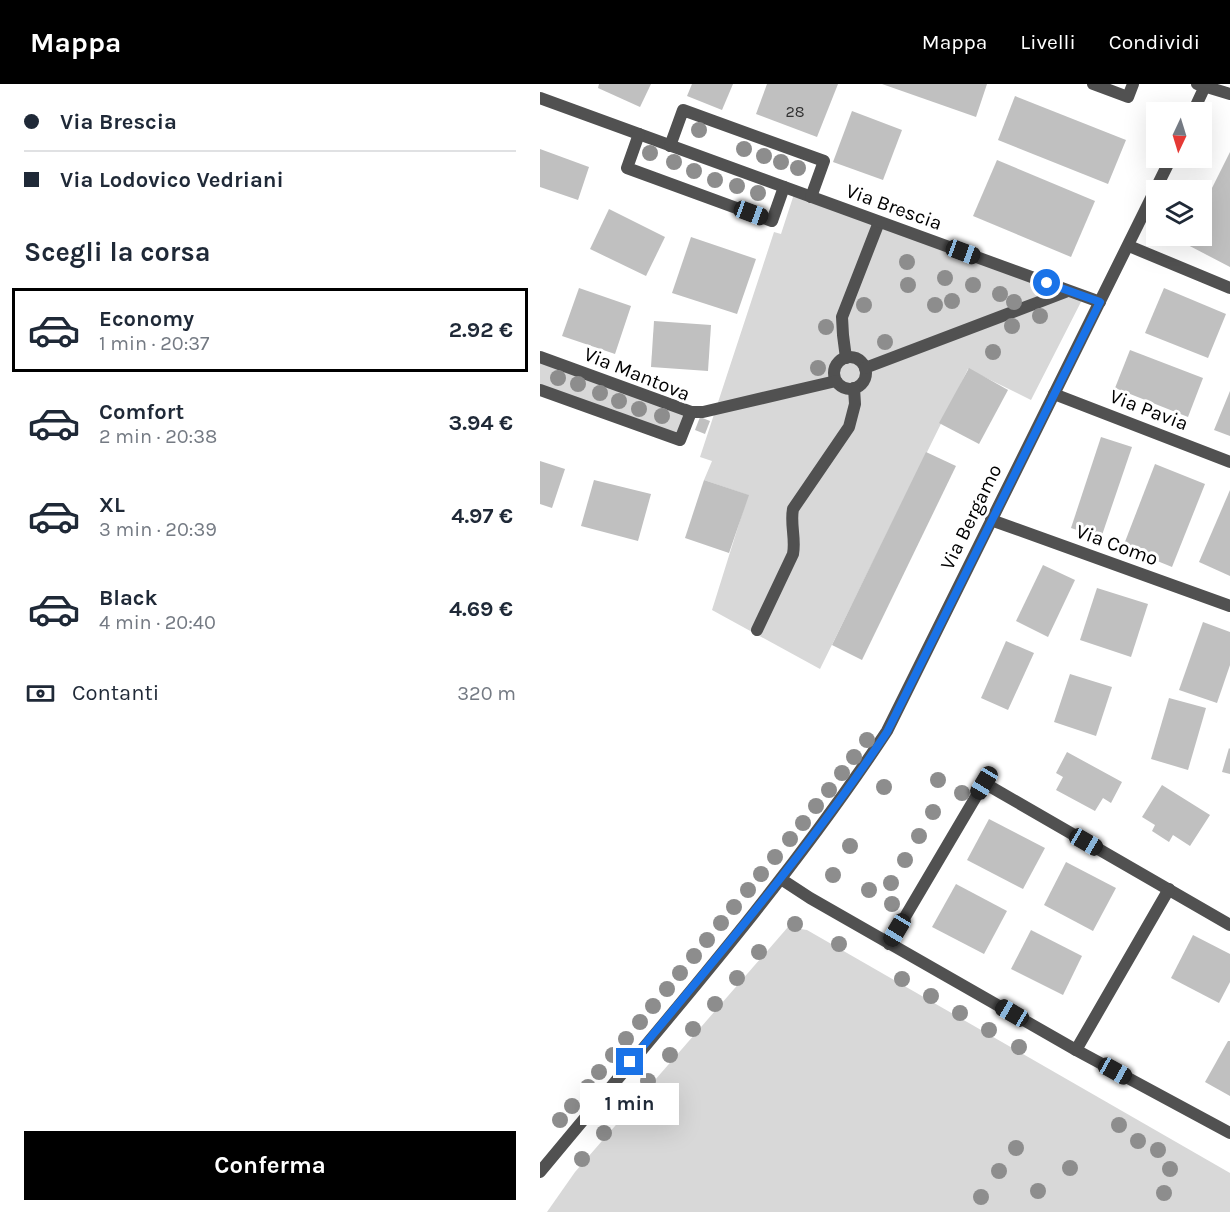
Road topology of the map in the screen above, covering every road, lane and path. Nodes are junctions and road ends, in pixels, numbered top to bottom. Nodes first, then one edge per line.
1 (1093, 84) edge
2 (1133, 84) edge
3 (1203, 85) edge
4 (1230, 94) edge
5 (540, 98) edge
6 (1197, 102) edge
7 (639, 134) junction
8 (670, 146) junction
9 (1166, 168) edge
10 (784, 187) junction
11 (811, 197) junction
12 (879, 222) junction
13 (1129, 246) junction
14 (1230, 288) edge
15 (1068, 291) junction
16 (1100, 302) junction
17 (846, 358) junction
18 (540, 359) edge
19 (865, 368) junction
20 (836, 381) junction
21 (854, 388) junction
22 (540, 390) edge
23 (1054, 394) junction
24 (691, 412) junction
25 (1230, 462) edge
26 (991, 520) junction
27 (1230, 606) edge
28 (757, 630) dead end
29 (781, 879) junction
30 (1169, 889) junction
31 (1230, 925) edge
32 (889, 944) junction
33 (1076, 1050) junction
34 (1230, 1133) edge
35 (540, 1172) edge

1 - 2 street
3 - 4 street
3 - 6 street
5 - 7 street, Via Brescia
7 - 8 street, Via Brescia
7 - 10 street
8 - 10 street, Via Brescia
8 - 11 street
9 - 13 street, Via Bergamo
10 - 11 street, Via Brescia
11 - 12 street, Via Brescia
12 - 15 street, Via Brescia
12 - 17 street
13 - 14 street
13 - 16 street, Via Bergamo
15 - 16 street, Via Brescia
15 - 19 street
16 - 23 street, Via Bergamo
17 - 19 street
17 - 20 street
18 - 24 street, Via Mantova
19 - 21 street
20 - 21 street
20 - 24 street
21 - 28 street
22 - 24 street, Via Mantova
23 - 25 street, Via Pavia
23 - 26 street, Via Bergamo
26 - 27 street, Via Como
26 - 29 street, Via Bergamo
29 - 32 street
29 - 35 street, Via Bergamo
30 - 31 street
30 - 32 street
30 - 33 street
32 - 33 street
33 - 34 street

